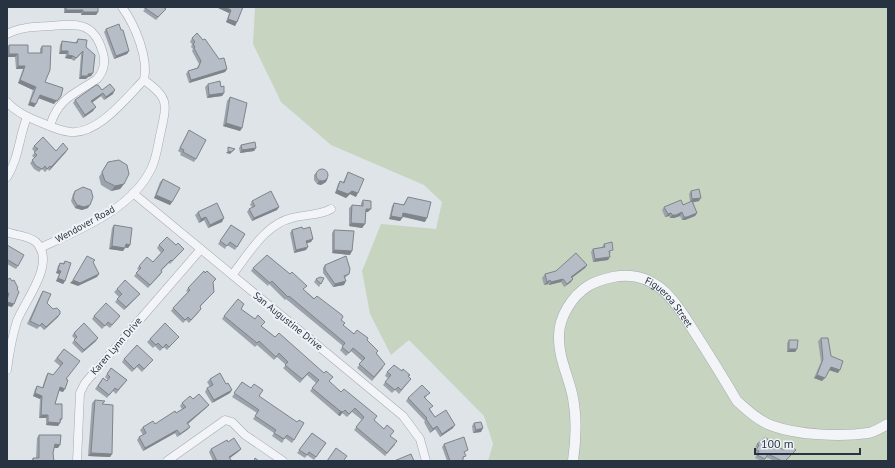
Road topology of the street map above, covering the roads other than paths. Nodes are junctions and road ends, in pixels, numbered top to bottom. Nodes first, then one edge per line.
1 (122, 7) edge
2 (7, 34) edge
3 (144, 80) junction
4 (7, 102) edge
5 (27, 117) junction
6 (50, 126) junction
7 (7, 177) edge
8 (133, 193) junction
9 (331, 209) dead end
10 (7, 232) edge
11 (40, 248) junction
12 (201, 249) junction
13 (232, 275) junction
14 (7, 370) edge
15 (888, 424) edge
16 (77, 461) edge
17 (167, 461) edge
18 (283, 461) edge
19 (426, 461) edge
20 (573, 461) edge

1 - 3 street
2 - 6 street
3 - 6 street
3 - 8 street, Wendover Road
4 - 5 street
5 - 6 street
5 - 7 street
8 - 11 street, Wendover Road
8 - 12 street, San Augustine Drive
9 - 13 street
10 - 11 street
11 - 14 street
12 - 13 street, San Augustine Drive
12 - 16 street, Karen Lynn Drive
13 - 19 street, San Augustine Drive
15 - 20 street, Figueroa Street
17 - 18 street

